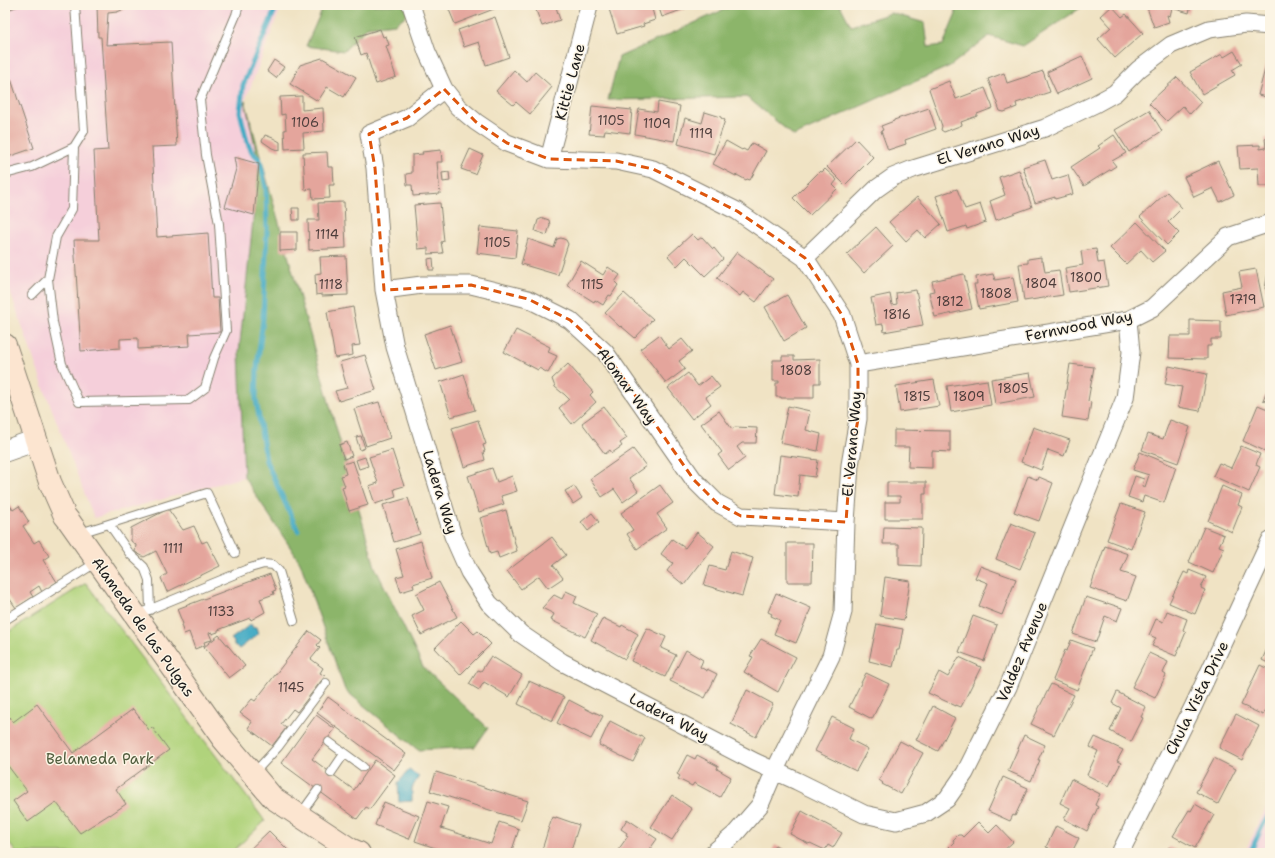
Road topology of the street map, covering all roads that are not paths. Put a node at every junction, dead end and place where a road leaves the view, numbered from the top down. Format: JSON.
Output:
{"nodes":[{"id":1,"x":75,"y":5,"type":"edge"},
{"id":2,"x":239,"y":5,"type":"edge"},
{"id":3,"x":411,"y":5,"type":"edge"},
{"id":4,"x":589,"y":5,"type":"edge"},
{"id":5,"x":1270,"y":26,"type":"edge"},
{"id":6,"x":444,"y":89,"type":"junction"},
{"id":7,"x":74,"y":147,"type":"junction"},
{"id":8,"x":549,"y":159,"type":"junction"},
{"id":9,"x":5,"y":174,"type":"edge"},
{"id":10,"x":1270,"y":223,"type":"edge"},
{"id":11,"x":805,"y":258,"type":"junction"},
{"id":12,"x":48,"y":279,"type":"junction"},
{"id":13,"x":384,"y":290,"type":"junction"},
{"id":14,"x":32,"y":295,"type":"dead end"},
{"id":15,"x":1128,"y":320,"type":"junction"},
{"id":16,"x":5,"y":345,"type":"edge"},
{"id":17,"x":858,"y":364,"type":"junction"},
{"id":18,"x":36,"y":440,"type":"junction"},
{"id":19,"x":5,"y":451,"type":"edge"},
{"id":20,"x":846,"y":522,"type":"junction"},
{"id":21,"x":109,"y":524,"type":"junction"},
{"id":22,"x":78,"y":534,"type":"junction"},
{"id":23,"x":1270,"y":541,"type":"edge"},
{"id":24,"x":235,"y":553,"type":"dead end"},
{"id":25,"x":98,"y":562,"type":"junction"},
{"id":26,"x":143,"y":613,"type":"junction"},
{"id":27,"x":5,"y":620,"type":"edge"},
{"id":28,"x":294,"y":621,"type":"dead end"},
{"id":29,"x":326,"y":683,"type":"dead end"},
{"id":30,"x":328,"y":742,"type":"dead end"},
{"id":31,"x":344,"y":754,"type":"junction"},
{"id":32,"x":363,"y":767,"type":"dead end"},
{"id":33,"x":775,"y":770,"type":"junction"},
{"id":34,"x":331,"y":773,"type":"dead end"},
{"id":35,"x":252,"y":774,"type":"junction"},
{"id":36,"x":318,"y":790,"type":"dead end"},
{"id":37,"x":299,"y":816,"type":"junction"},
{"id":38,"x":352,"y":852,"type":"edge"},
{"id":39,"x":714,"y":853,"type":"edge"},
{"id":40,"x":1120,"y":853,"type":"edge"}],
"edges":[{"from":1,"to":7,"type":"lane"},
{"from":2,"to":12,"type":"lane"},
{"from":3,"to":6,"type":"street"},
{"from":4,"to":8,"type":"street","name":"Kittie Lane"},
{"from":5,"to":11,"type":"street","name":"El Verano Way"},
{"from":6,"to":8,"type":"street"},
{"from":6,"to":13,"type":"street","name":"Ladera Way"},
{"from":7,"to":9,"type":"lane"},
{"from":7,"to":12,"type":"lane"},
{"from":8,"to":11,"type":"street"},
{"from":10,"to":15,"type":"street","name":"Fernwood Way"},
{"from":11,"to":17,"type":"street","name":"El Verano Way"},
{"from":12,"to":14,"type":"lane"},
{"from":13,"to":20,"type":"street","name":"Alomar Way"},
{"from":13,"to":33,"type":"street","name":"Ladera Way"},
{"from":15,"to":17,"type":"street","name":"Fernwood Way"},
{"from":15,"to":33,"type":"street","name":"Valdez Avenue"},
{"from":16,"to":18,"type":"main road","name":"Alameda de las Pulgas"},
{"from":17,"to":20,"type":"street","name":"El Verano Way"},
{"from":18,"to":19,"type":"street"},
{"from":18,"to":22,"type":"main road","name":"Alameda de las Pulgas"},
{"from":20,"to":33,"type":"street","name":"El Verano Way"},
{"from":21,"to":22,"type":"lane"},
{"from":21,"to":24,"type":"lane"},
{"from":21,"to":26,"type":"lane"},
{"from":22,"to":25,"type":"main road","name":"Alameda de las Pulgas"},
{"from":23,"to":40,"type":"street","name":"Chula Vista Drive"},
{"from":25,"to":26,"type":"main road","name":"Alameda de las Pulgas"},
{"from":25,"to":27,"type":"lane"},
{"from":26,"to":28,"type":"lane"},
{"from":26,"to":35,"type":"main road","name":"Alameda de las Pulgas"},
{"from":29,"to":35,"type":"lane"},
{"from":30,"to":31,"type":"lane"},
{"from":31,"to":32,"type":"lane"},
{"from":31,"to":34,"type":"lane"},
{"from":33,"to":39,"type":"street","name":"El Verano Way"},
{"from":35,"to":37,"type":"main road","name":"Alameda de las Pulgas"},
{"from":36,"to":37,"type":"lane"},
{"from":37,"to":38,"type":"main road","name":"Alameda de las Pulgas"}]}
